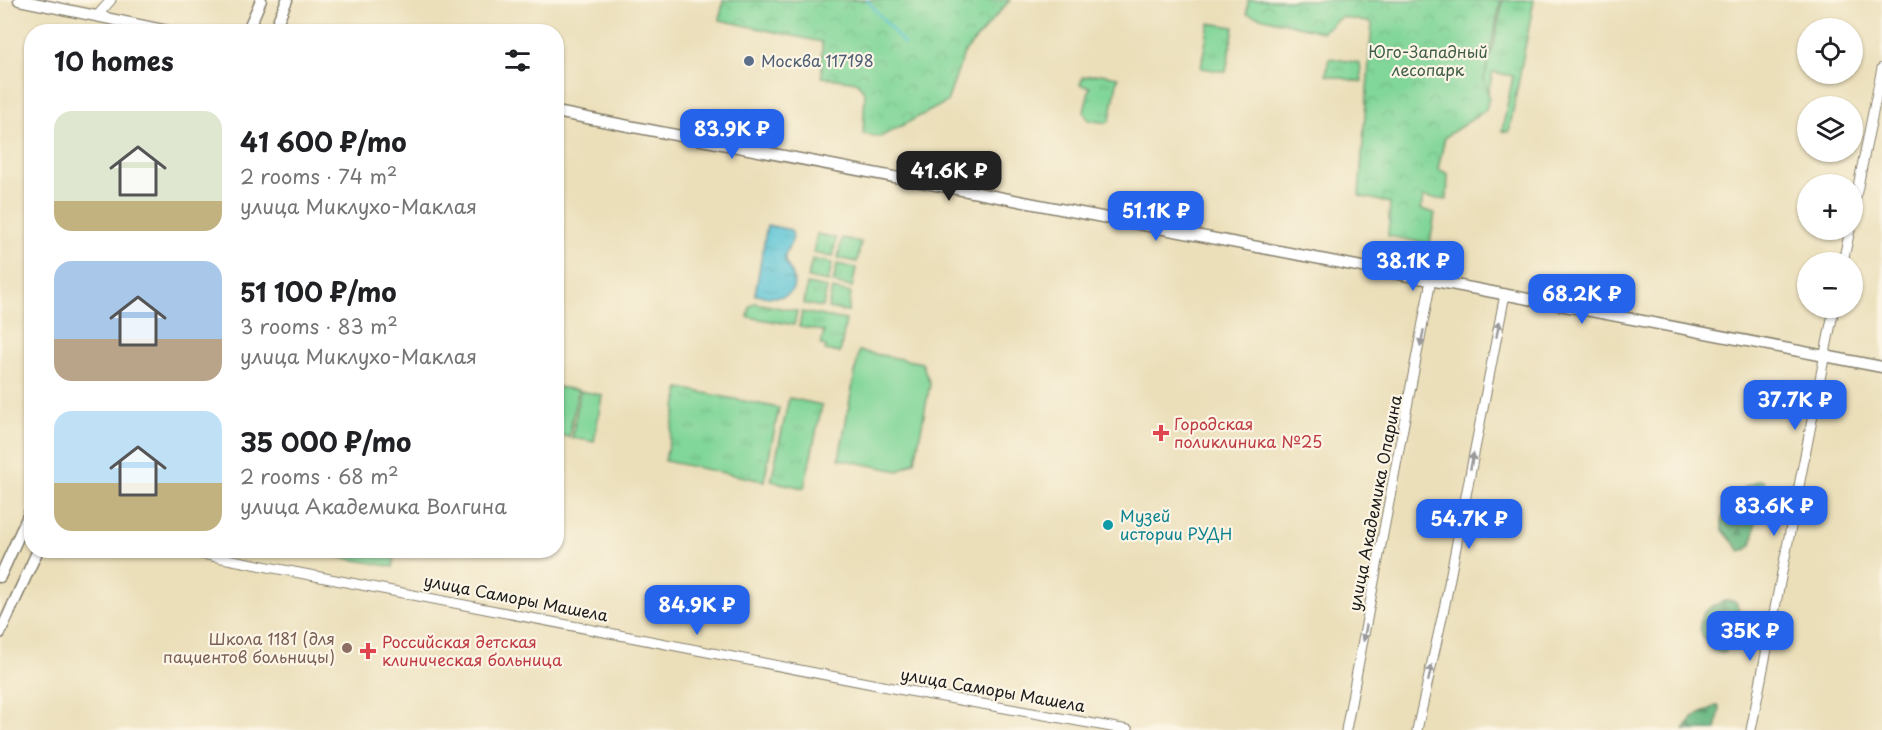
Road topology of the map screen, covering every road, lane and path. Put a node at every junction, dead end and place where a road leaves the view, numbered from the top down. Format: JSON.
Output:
{"nodes":[{"id":1,"x":19,"y":0,"type":"edge"},
{"id":2,"x":111,"y":0,"type":"edge"},
{"id":3,"x":261,"y":0,"type":"edge"},
{"id":4,"x":287,"y":0,"type":"edge"},
{"id":5,"x":97,"y":16,"type":"junction"},
{"id":6,"x":135,"y":24,"type":"edge"},
{"id":7,"x":250,"y":24,"type":"edge"},
{"id":8,"x":276,"y":24,"type":"edge"},
{"id":9,"x":1882,"y":68,"type":"edge"},
{"id":10,"x":564,"y":114,"type":"edge"},
{"id":11,"x":1861,"y":174,"type":"edge"},
{"id":12,"x":1431,"y":280,"type":"junction"},
{"id":13,"x":1505,"y":294,"type":"junction"},
{"id":14,"x":1832,"y":318,"type":"edge"},
{"id":15,"x":1824,"y":356,"type":"junction"},
{"id":16,"x":1882,"y":367,"type":"edge"},
{"id":17,"x":24,"y":524,"type":"edge"},
{"id":18,"x":34,"y":558,"type":"edge"},
{"id":19,"x":222,"y":558,"type":"edge"},
{"id":20,"x":0,"y":577,"type":"edge"},
{"id":21,"x":0,"y":633,"type":"edge"},
{"id":22,"x":1128,"y":730,"type":"edge"},
{"id":23,"x":1346,"y":730,"type":"edge"},
{"id":24,"x":1417,"y":730,"type":"edge"},
{"id":25,"x":1751,"y":730,"type":"edge"}],
"edges":[{"from":1,"to":5,"type":"main road"},
{"from":2,"to":5,"type":"street"},
{"from":3,"to":7,"type":"main road"},
{"from":4,"to":8,"type":"main road"},
{"from":5,"to":6,"type":"main road"},
{"from":9,"to":11,"type":"street"},
{"from":10,"to":12,"type":"main road"},
{"from":12,"to":13,"type":"main road"},
{"from":12,"to":23,"type":"street","name":"улица Академика Опарина","one_way":true},
{"from":13,"to":15,"type":"main road"},
{"from":24,"to":13,"type":"street","one_way":true},
{"from":14,"to":15,"type":"street"},
{"from":15,"to":16,"type":"main road"},
{"from":15,"to":25,"type":"street"},
{"from":17,"to":20,"type":"main road"},
{"from":18,"to":21,"type":"main road"},
{"from":19,"to":22,"type":"street","name":"улица Саморы Машела"}]}
